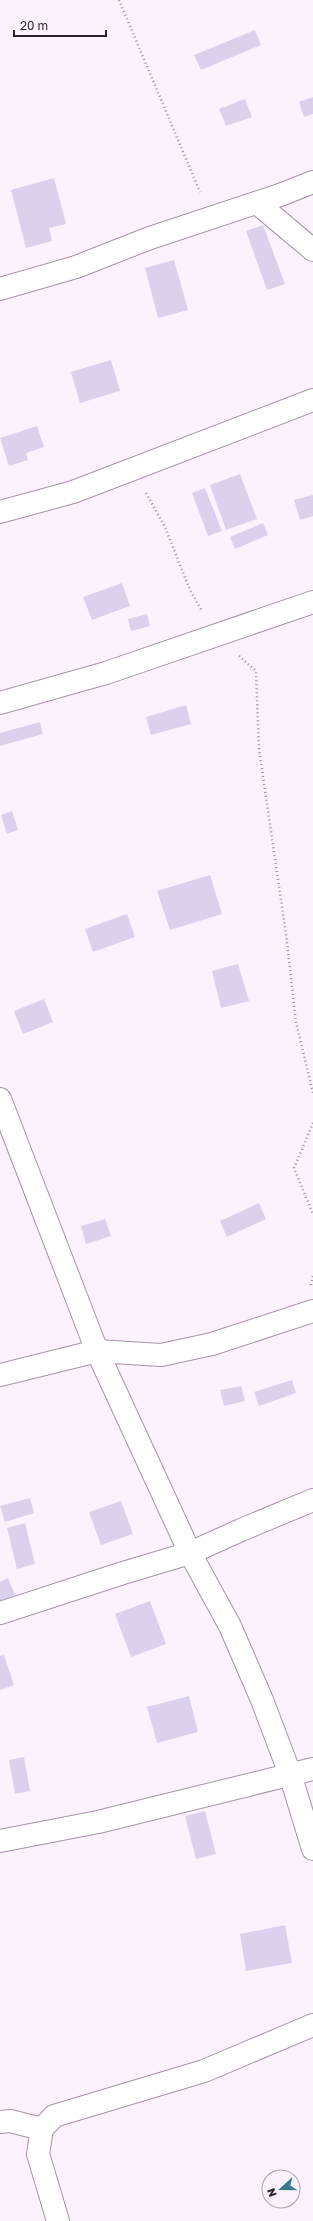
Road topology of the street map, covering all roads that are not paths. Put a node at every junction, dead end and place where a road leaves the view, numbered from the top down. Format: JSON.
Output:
{"nodes":[{"id":1,"x":313,"y":182,"type":"edge"},
{"id":2,"x":257,"y":203,"type":"junction"},
{"id":3,"x":313,"y":250,"type":"edge"},
{"id":4,"x":0,"y":289,"type":"edge"},
{"id":5,"x":313,"y":400,"type":"edge"},
{"id":6,"x":0,"y":512,"type":"edge"},
{"id":7,"x":313,"y":602,"type":"edge"},
{"id":8,"x":0,"y":703,"type":"edge"},
{"id":9,"x":0,"y":1099,"type":"edge"},
{"id":10,"x":8,"y":1144,"type":"edge"},
{"id":11,"x":313,"y":1311,"type":"edge"},
{"id":12,"x":97,"y":1351,"type":"junction"},
{"id":13,"x":0,"y":1376,"type":"edge"},
{"id":14,"x":313,"y":1500,"type":"edge"},
{"id":15,"x":190,"y":1553,"type":"junction"},
{"id":16,"x":0,"y":1613,"type":"edge"},
{"id":17,"x":313,"y":1769,"type":"edge"},
{"id":18,"x":290,"y":1774,"type":"junction"},
{"id":19,"x":0,"y":1841,"type":"edge"},
{"id":20,"x":313,"y":1849,"type":"edge"},
{"id":21,"x":313,"y":2025,"type":"edge"},
{"id":22,"x":0,"y":2122,"type":"edge"},
{"id":23,"x":42,"y":2129,"type":"junction"},
{"id":24,"x":58,"y":2221,"type":"edge"}],
"edges":[{"from":1,"to":2,"type":"street"},
{"from":2,"to":3,"type":"street"},
{"from":2,"to":4,"type":"street"},
{"from":5,"to":6,"type":"street"},
{"from":7,"to":8,"type":"street"},
{"from":9,"to":10,"type":"street"},
{"from":10,"to":12,"type":"street"},
{"from":11,"to":12,"type":"street"},
{"from":12,"to":13,"type":"street"},
{"from":12,"to":15,"type":"street"},
{"from":14,"to":15,"type":"street"},
{"from":15,"to":16,"type":"street"},
{"from":15,"to":18,"type":"street"},
{"from":17,"to":18,"type":"street"},
{"from":18,"to":19,"type":"street"},
{"from":18,"to":20,"type":"street"},
{"from":21,"to":23,"type":"street"},
{"from":22,"to":23,"type":"street"},
{"from":23,"to":24,"type":"street"}]}
